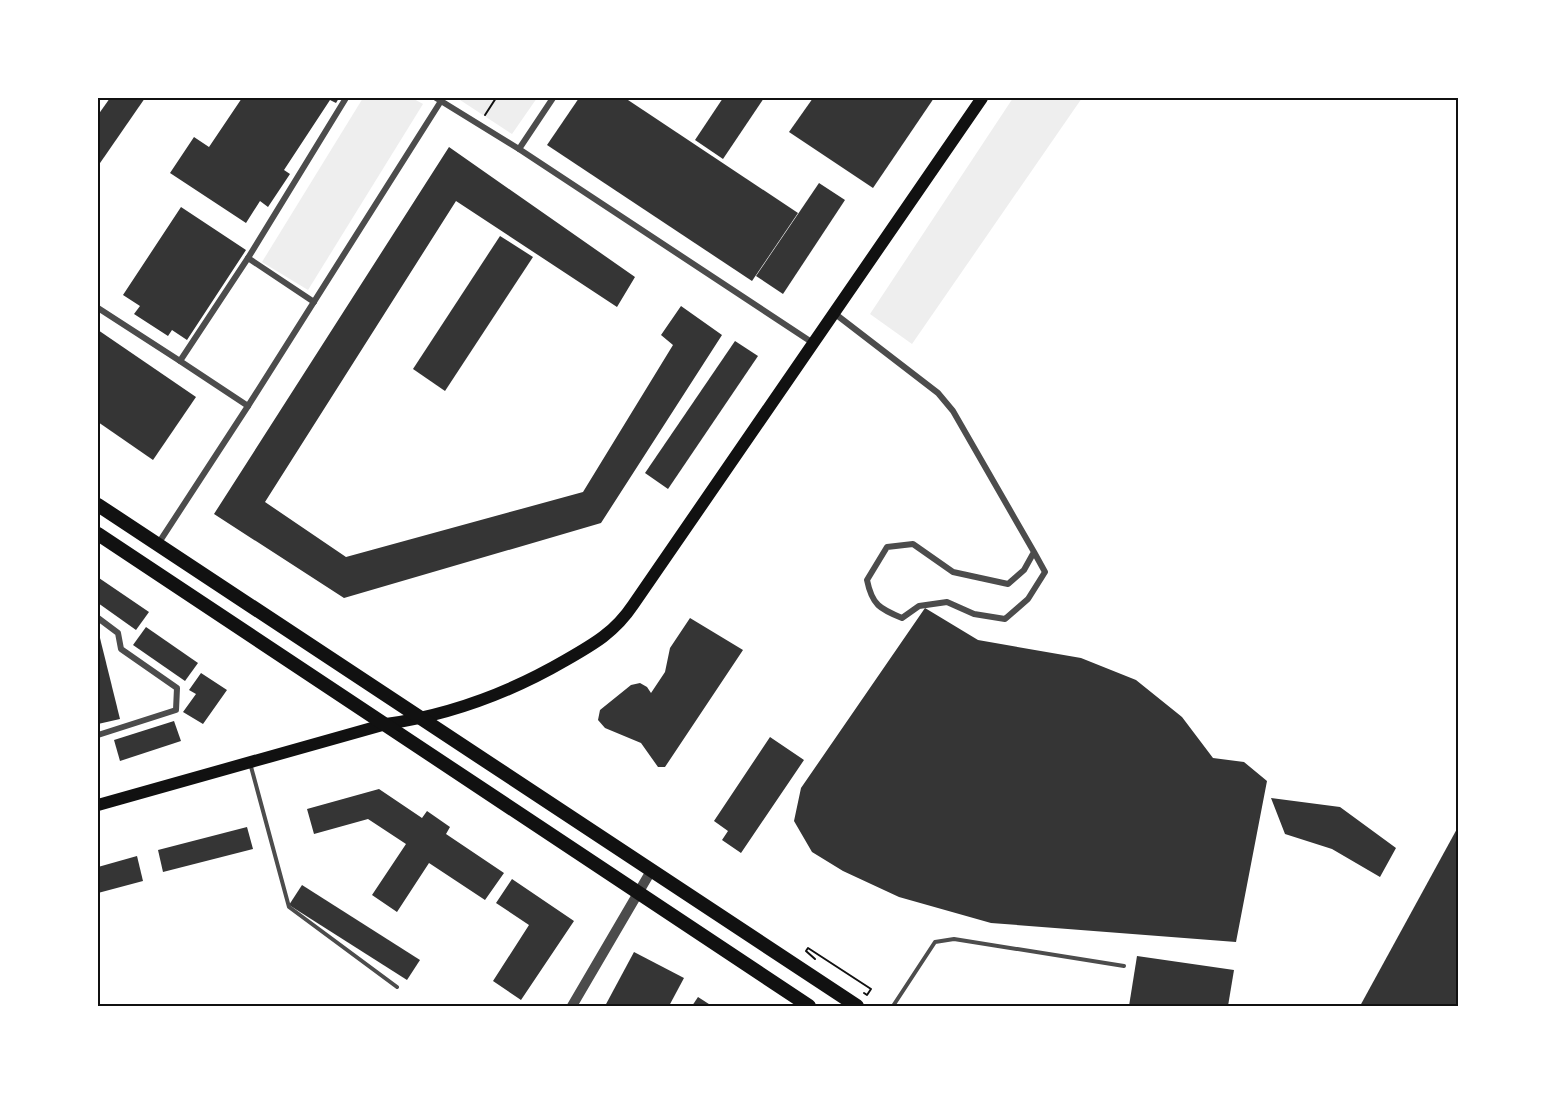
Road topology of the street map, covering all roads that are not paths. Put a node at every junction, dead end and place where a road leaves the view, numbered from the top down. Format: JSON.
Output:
{"nodes":[{"id":1,"x":346,"y":98,"type":"edge"},
{"id":2,"x":553,"y":98,"type":"edge"},
{"id":3,"x":982,"y":98,"type":"edge"},
{"id":4,"x":438,"y":99,"type":"edge"},
{"id":5,"x":519,"y":149,"type":"junction"},
{"id":6,"x":248,"y":258,"type":"junction"},
{"id":7,"x":314,"y":302,"type":"junction"},
{"id":8,"x":98,"y":308,"type":"edge"},
{"id":9,"x":833,"y":312,"type":"junction"},
{"id":10,"x":813,"y":343,"type":"junction"},
{"id":11,"x":180,"y":361,"type":"junction"},
{"id":12,"x":248,"y":406,"type":"junction"},
{"id":13,"x":98,"y":505,"type":"edge"},
{"id":14,"x":98,"y":534,"type":"edge"},
{"id":15,"x":158,"y":544,"type":"junction"},
{"id":16,"x":1034,"y":552,"type":"junction"},
{"id":17,"x":98,"y":618,"type":"edge"},
{"id":18,"x":421,"y":719,"type":"junction"},
{"id":19,"x":386,"y":724,"type":"junction"},
{"id":20,"x":98,"y":735,"type":"edge"},
{"id":21,"x":250,"y":762,"type":"junction"},
{"id":22,"x":98,"y":806,"type":"edge"},
{"id":23,"x":651,"y":871,"type":"junction"},
{"id":24,"x":638,"y":892,"type":"junction"},
{"id":25,"x":1124,"y":966,"type":"dead end"},
{"id":26,"x":397,"y":987,"type":"dead end"},
{"id":27,"x":572,"y":1006,"type":"edge"},
{"id":28,"x":809,"y":1006,"type":"edge"},
{"id":29,"x":857,"y":1006,"type":"edge"},
{"id":30,"x":893,"y":1006,"type":"edge"}],
"edges":[{"from":1,"to":6,"type":"street"},
{"from":2,"to":5,"type":"street"},
{"from":3,"to":9,"type":"main road"},
{"from":4,"to":5,"type":"street"},
{"from":4,"to":7,"type":"street"},
{"from":5,"to":10,"type":"street"},
{"from":6,"to":7,"type":"street"},
{"from":6,"to":11,"type":"street"},
{"from":7,"to":12,"type":"street"},
{"from":8,"to":11,"type":"street"},
{"from":9,"to":10,"type":"main road"},
{"from":9,"to":16,"type":"street"},
{"from":10,"to":18,"type":"main road"},
{"from":11,"to":12,"type":"street"},
{"from":12,"to":15,"type":"street"},
{"from":13,"to":15,"type":"main road"},
{"from":14,"to":19,"type":"main road"},
{"from":15,"to":18,"type":"main road"},
{"from":16,"to":16,"type":"street"},
{"from":17,"to":20,"type":"street"},
{"from":18,"to":19,"type":"main road"},
{"from":18,"to":23,"type":"main road"},
{"from":19,"to":21,"type":"main road"},
{"from":19,"to":24,"type":"main road"},
{"from":21,"to":22,"type":"main road"},
{"from":21,"to":26,"type":"lane"},
{"from":23,"to":24,"type":"street"},
{"from":23,"to":29,"type":"main road"},
{"from":24,"to":27,"type":"street"},
{"from":24,"to":28,"type":"main road"},
{"from":25,"to":30,"type":"lane"}]}
